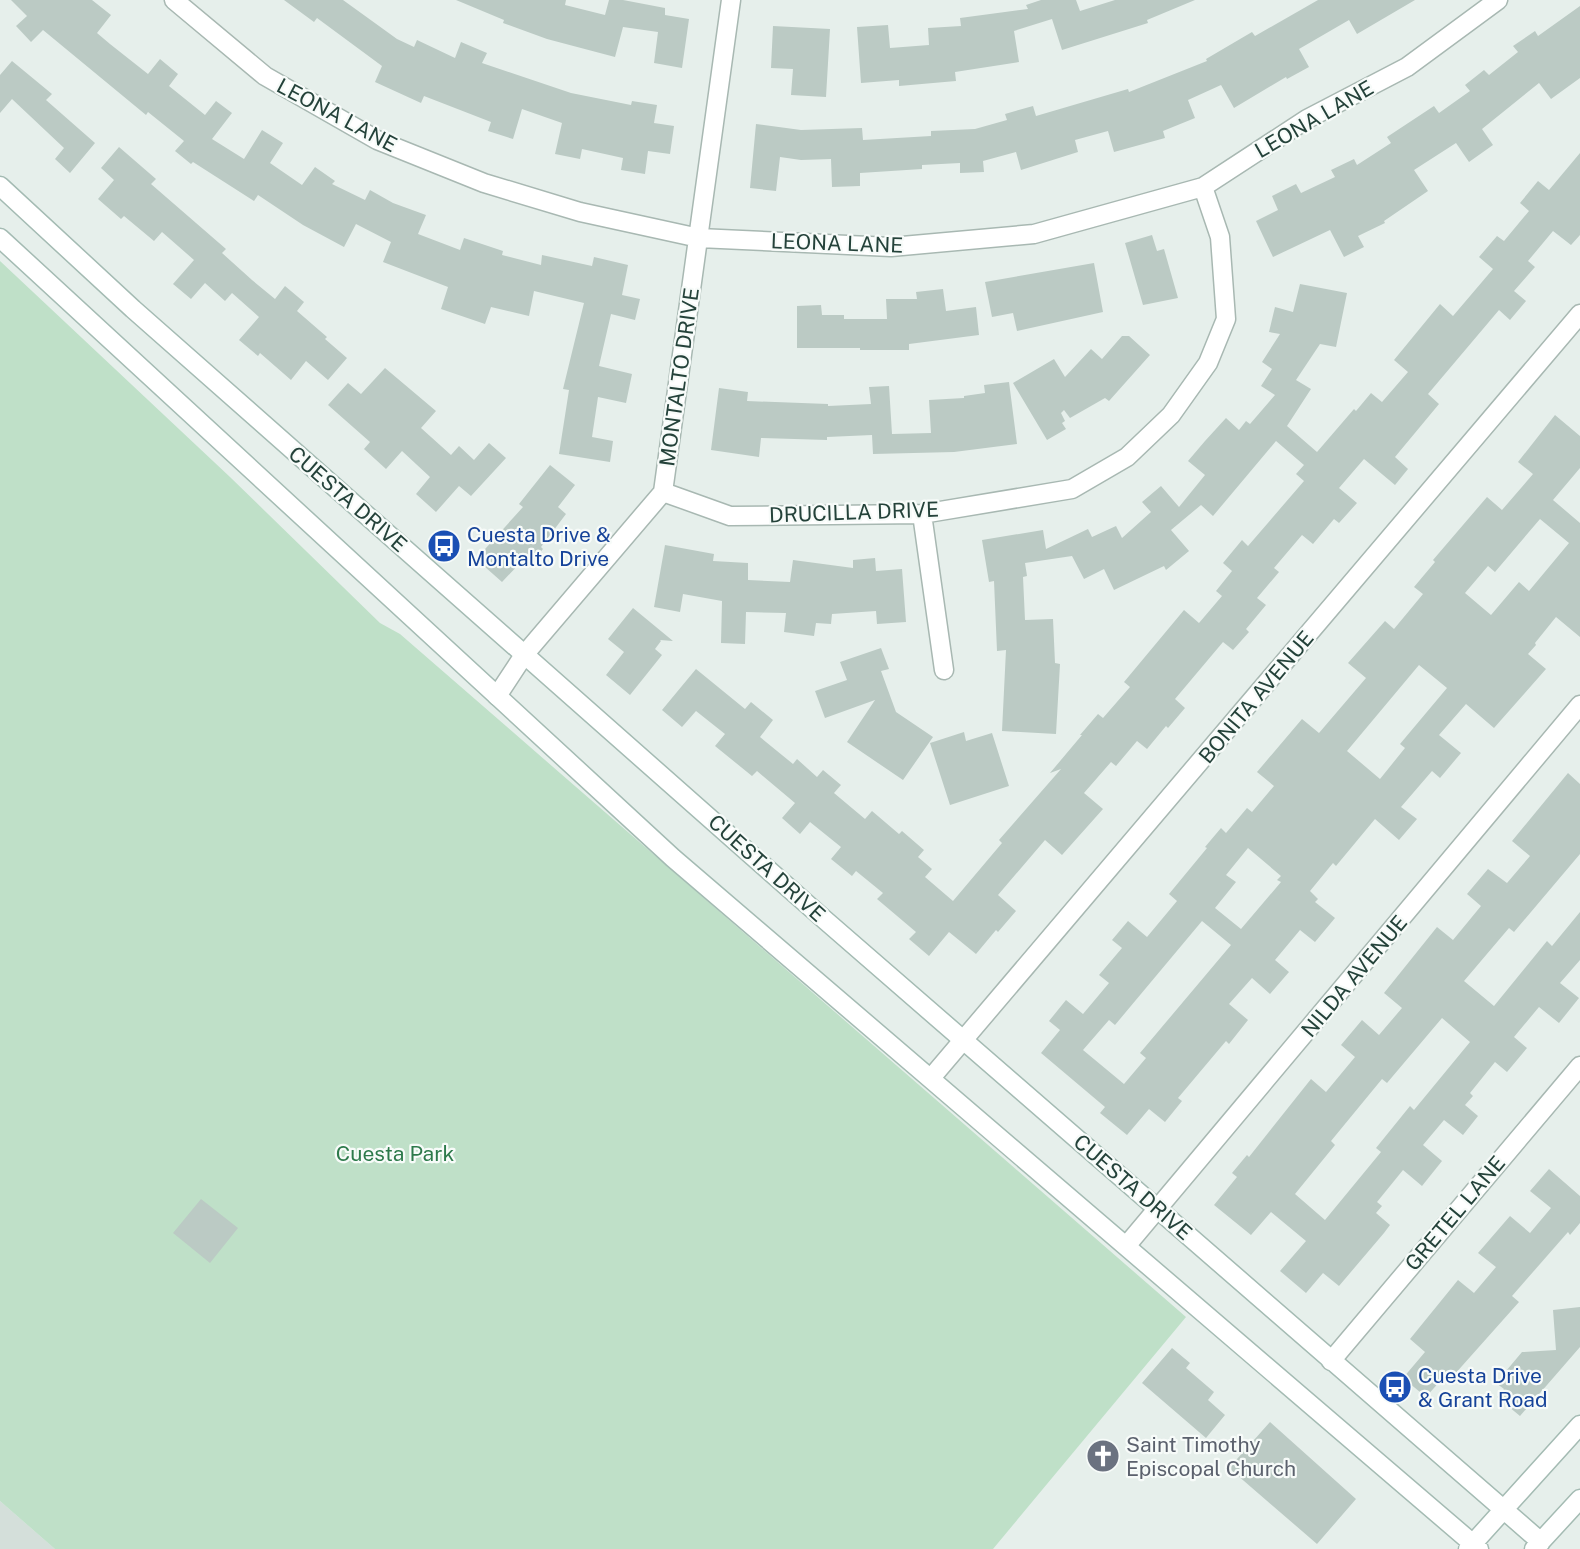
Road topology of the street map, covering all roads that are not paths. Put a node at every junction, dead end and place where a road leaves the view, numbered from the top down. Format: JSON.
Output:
{"nodes":[{"id":1,"x":174,"y":0,"type":"edge"},
{"id":2,"x":731,"y":0,"type":"edge"},
{"id":3,"x":1498,"y":0,"type":"edge"},
{"id":4,"x":0,"y":186,"type":"edge"},
{"id":5,"x":1203,"y":187,"type":"junction"},
{"id":6,"x":0,"y":238,"type":"edge"},
{"id":7,"x":699,"y":238,"type":"junction"},
{"id":8,"x":1580,"y":314,"type":"edge"},
{"id":9,"x":663,"y":492,"type":"junction"},
{"id":10,"x":922,"y":514,"type":"junction"},
{"id":11,"x":524,"y":655,"type":"junction"},
{"id":12,"x":944,"y":670,"type":"dead end"},
{"id":13,"x":497,"y":696,"type":"junction"},
{"id":14,"x":1580,"y":705,"type":"edge"},
{"id":15,"x":963,"y":1040,"type":"junction"},
{"id":16,"x":1580,"y":1066,"type":"edge"},
{"id":17,"x":931,"y":1078,"type":"junction"},
{"id":18,"x":1159,"y":1210,"type":"junction"},
{"id":19,"x":1127,"y":1245,"type":"junction"},
{"id":20,"x":1331,"y":1361,"type":"junction"},
{"id":21,"x":1580,"y":1425,"type":"edge"},
{"id":22,"x":1580,"y":1499,"type":"edge"},
{"id":23,"x":1504,"y":1510,"type":"junction"},
{"id":24,"x":1537,"y":1545,"type":"edge"},
{"id":25,"x":1474,"y":1547,"type":"edge"}],
"edges":[{"from":1,"to":7,"type":"street","name":"LEONA LANE"},
{"from":2,"to":7,"type":"street","name":"MONTALTO DRIVE"},
{"from":3,"to":5,"type":"street","name":"LEONA LANE"},
{"from":4,"to":11,"type":"street","name":"CUESTA DRIVE"},
{"from":5,"to":7,"type":"street","name":"LEONA LANE"},
{"from":5,"to":10,"type":"street","name":"DRUCILLA DRIVE"},
{"from":6,"to":13,"type":"street","name":"CUESTA DRIVE"},
{"from":7,"to":9,"type":"street","name":"MONTALTO DRIVE"},
{"from":8,"to":15,"type":"street","name":"BONITA AVENUE"},
{"from":9,"to":10,"type":"street","name":"DRUCILLA DRIVE"},
{"from":9,"to":11,"type":"street","name":"MONTALTO DRIVE"},
{"from":10,"to":12,"type":"street"},
{"from":11,"to":13,"type":"street","name":"MONTALTO DRIVE"},
{"from":11,"to":15,"type":"street","name":"CUESTA DRIVE"},
{"from":13,"to":17,"type":"street","name":"CUESTA DRIVE"},
{"from":14,"to":18,"type":"street","name":"NILDA AVENUE"},
{"from":15,"to":17,"type":"street","name":"BONITA AVENUE"},
{"from":15,"to":18,"type":"street","name":"CUESTA DRIVE"},
{"from":16,"to":20,"type":"street","name":"GRETEL LANE"},
{"from":17,"to":19,"type":"street","name":"CUESTA DRIVE"},
{"from":18,"to":19,"type":"street","name":"NILDA AVENUE"},
{"from":18,"to":20,"type":"street","name":"CUESTA DRIVE"},
{"from":19,"to":25,"type":"street","name":"CUESTA DRIVE"},
{"from":20,"to":23,"type":"street","name":"CUESTA DRIVE"},
{"from":21,"to":23,"type":"street"},
{"from":22,"to":24,"type":"street"},
{"from":23,"to":24,"type":"street","name":"CUESTA DRIVE"},
{"from":23,"to":25,"type":"street"}]}
